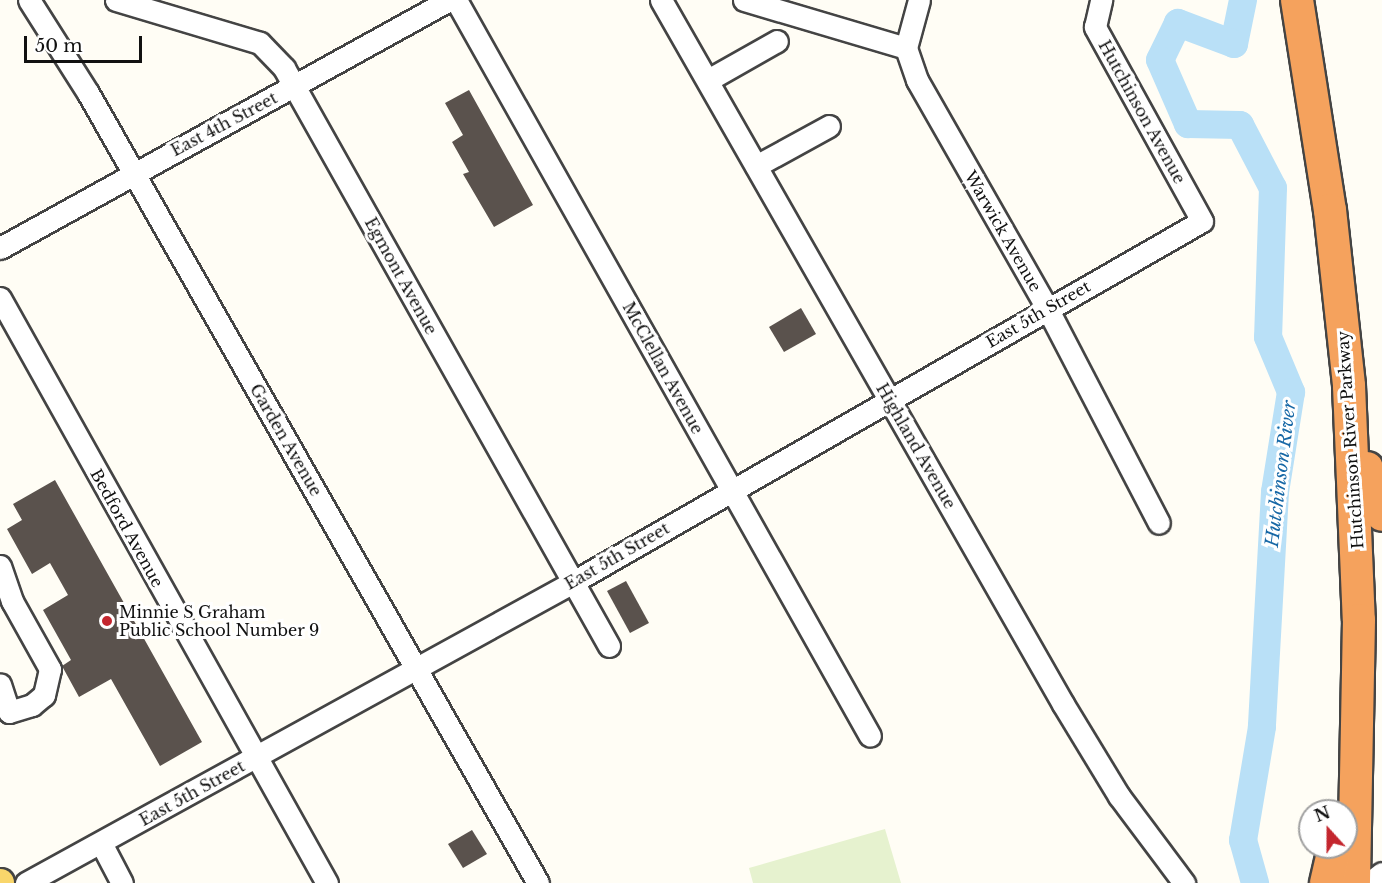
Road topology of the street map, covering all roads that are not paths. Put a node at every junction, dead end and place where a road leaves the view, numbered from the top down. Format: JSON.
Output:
{"nodes":[{"id":1,"x":29,"y":0,"type":"edge"},
{"id":2,"x":116,"y":0,"type":"edge"},
{"id":3,"x":449,"y":0,"type":"edge"},
{"id":4,"x":456,"y":0,"type":"edge"},
{"id":5,"x":662,"y":0,"type":"edge"},
{"id":6,"x":744,"y":0,"type":"edge"},
{"id":7,"x":919,"y":0,"type":"edge"},
{"id":8,"x":1101,"y":0,"type":"edge"},
{"id":9,"x":1277,"y":0,"type":"edge"},
{"id":10,"x":1297,"y":0,"type":"edge"},
{"id":11,"x":777,"y":41,"type":"dead end"},
{"id":12,"x":906,"y":48,"type":"junction"},
{"id":13,"x":708,"y":80,"type":"junction"},
{"id":14,"x":294,"y":87,"type":"junction"},
{"id":15,"x":829,"y":126,"type":"dead end"},
{"id":16,"x":756,"y":166,"type":"junction"},
{"id":17,"x":133,"y":171,"type":"junction"},
{"id":18,"x":1202,"y":221,"type":"joint"},
{"id":19,"x":0,"y":248,"type":"edge"},
{"id":20,"x":0,"y":298,"type":"edge"},
{"id":21,"x":1047,"y":308,"type":"junction"},
{"id":22,"x":1349,"y":386,"type":"junction"},
{"id":23,"x":891,"y":402,"type":"junction"},
{"id":24,"x":732,"y":489,"type":"junction"},
{"id":25,"x":1382,"y":515,"type":"edge"},
{"id":26,"x":1159,"y":523,"type":"dead end"},
{"id":27,"x":1,"y":573,"type":"edge"},
{"id":28,"x":573,"y":582,"type":"junction"},
{"id":29,"x":609,"y":646,"type":"dead end"},
{"id":30,"x":416,"y":668,"type":"junction"},
{"id":31,"x":0,"y":684,"type":"edge"},
{"id":32,"x":1382,"y":692,"type":"edge"},
{"id":33,"x":870,"y":736,"type":"dead end"},
{"id":34,"x":255,"y":759,"type":"junction"},
{"id":35,"x":1345,"y":799,"type":"edge"},
{"id":36,"x":1346,"y":799,"type":"edge"},
{"id":37,"x":1350,"y":799,"type":"edge"},
{"id":38,"x":101,"y":843,"type":"junction"},
{"id":39,"x":1343,"y":859,"type":"edge"},
{"id":40,"x":1344,"y":859,"type":"edge"},
{"id":41,"x":1382,"y":873,"type":"edge"},
{"id":42,"x":26,"y":883,"type":"edge"},
{"id":43,"x":122,"y":883,"type":"edge"},
{"id":44,"x":327,"y":883,"type":"edge"},
{"id":45,"x":538,"y":883,"type":"edge"},
{"id":46,"x":1184,"y":883,"type":"edge"},
{"id":47,"x":1326,"y":883,"type":"edge"},
{"id":48,"x":1332,"y":883,"type":"edge"},
{"id":49,"x":1369,"y":883,"type":"edge"}],
"edges":[{"from":1,"to":17,"type":"street","name":"Garden Avenue"},
{"from":2,"to":14,"type":"street","name":"Egmont Avenue"},
{"from":3,"to":14,"type":"street","name":"East 4th Street"},
{"from":4,"to":24,"type":"street","name":"McClellan Avenue"},
{"from":5,"to":13,"type":"street","name":"Highland Avenue"},
{"from":6,"to":12,"type":"street"},
{"from":7,"to":12,"type":"street"},
{"from":8,"to":18,"type":"street","name":"Hutchinson Avenue"},
{"from":9,"to":35,"type":"highway","name":"Hutchinson River Parkway"},
{"from":10,"to":22,"type":"highway","name":"Hutchinson River Parkway"},
{"from":11,"to":13,"type":"street"},
{"from":12,"to":21,"type":"street","name":"Warwick Avenue"},
{"from":13,"to":16,"type":"street","name":"Highland Avenue"},
{"from":14,"to":17,"type":"street","name":"East 4th Street"},
{"from":14,"to":28,"type":"street","name":"Egmont Avenue"},
{"from":15,"to":16,"type":"street"},
{"from":16,"to":23,"type":"street","name":"Highland Avenue"},
{"from":17,"to":19,"type":"street","name":"East 4th Street"},
{"from":17,"to":30,"type":"street","name":"Garden Avenue"},
{"from":18,"to":21,"type":"street","name":"East 5th Street"},
{"from":20,"to":34,"type":"street","name":"Bedford Avenue"},
{"from":21,"to":23,"type":"street","name":"East 5th Street"},
{"from":21,"to":26,"type":"street","name":"Warwick Avenue"},
{"from":22,"to":25,"type":"highway"},
{"from":22,"to":36,"type":"highway","name":"Hutchinson River Parkway"},
{"from":23,"to":24,"type":"street","name":"East 5th Street"},
{"from":23,"to":46,"type":"street","name":"Highland Avenue"},
{"from":24,"to":28,"type":"street","name":"East 5th Street"},
{"from":24,"to":33,"type":"street","name":"McClellan Avenue"},
{"from":27,"to":31,"type":"street"},
{"from":28,"to":29,"type":"street","name":"Egmont Avenue"},
{"from":28,"to":30,"type":"street","name":"East 5th Street"},
{"from":30,"to":34,"type":"street","name":"East 5th Street"},
{"from":30,"to":45,"type":"street","name":"Garden Avenue"},
{"from":32,"to":37,"type":"highway"},
{"from":34,"to":38,"type":"street","name":"East 5th Street"},
{"from":34,"to":44,"type":"street","name":"Bedford Avenue"},
{"from":38,"to":42,"type":"street","name":"East 5th Street"},
{"from":38,"to":43,"type":"street"},
{"from":39,"to":47,"type":"highway"},
{"from":40,"to":48,"type":"highway","name":"Hutchinson River Parkway"},
{"from":41,"to":49,"type":"street"}]}
